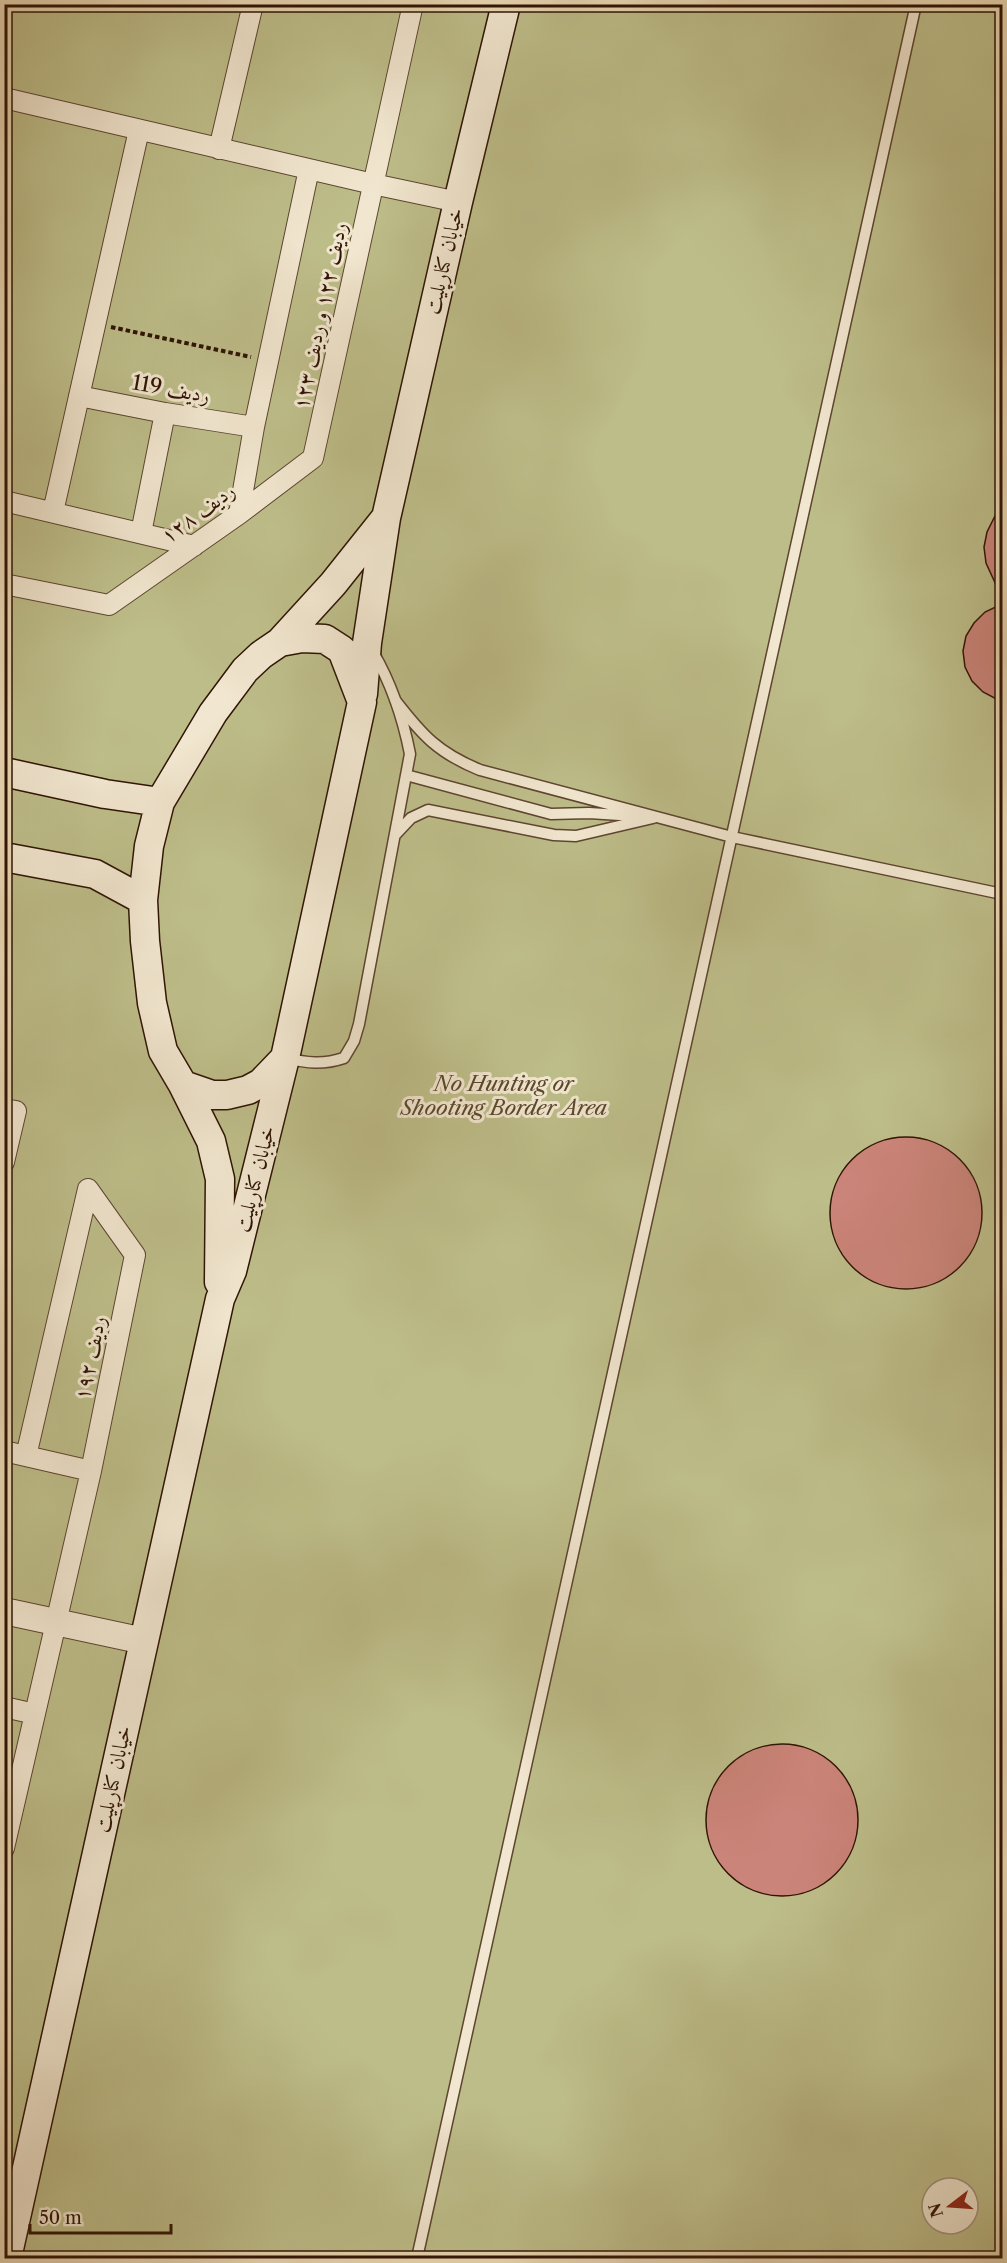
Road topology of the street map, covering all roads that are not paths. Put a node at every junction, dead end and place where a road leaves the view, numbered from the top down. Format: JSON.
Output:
{"nodes":[{"id":1,"x":253,"y":4,"type":"edge"},
{"id":2,"x":413,"y":4,"type":"edge"},
{"id":3,"x":506,"y":4,"type":"edge"},
{"id":4,"x":916,"y":4,"type":"edge"},
{"id":5,"x":4,"y":98,"type":"edge"},
{"id":6,"x":138,"y":130,"type":"junction"},
{"id":7,"x":219,"y":148,"type":"junction"},
{"id":8,"x":309,"y":170,"type":"junction"},
{"id":9,"x":373,"y":184,"type":"junction"},
{"id":10,"x":458,"y":202,"type":"junction"},
{"id":11,"x":79,"y":396,"type":"junction"},
{"id":12,"x":165,"y":413,"type":"junction"},
{"id":13,"x":254,"y":427,"type":"junction"},
{"id":14,"x":313,"y":458,"type":"joint"},
{"id":15,"x":4,"y":501,"type":"edge"},
{"id":16,"x":53,"y":512,"type":"junction"},
{"id":17,"x":239,"y":514,"type":"junction"},
{"id":18,"x":386,"y":518,"type":"junction"},
{"id":19,"x":141,"y":533,"type":"junction"},
{"id":20,"x":194,"y":546,"type":"junction"},
{"id":21,"x":4,"y":584,"type":"edge"},
{"id":22,"x":280,"y":642,"type":"junction"},
{"id":23,"x":368,"y":643,"type":"junction"},
{"id":24,"x":395,"y":700,"type":"junction"},
{"id":25,"x":362,"y":702,"type":"junction"},
{"id":26,"x":4,"y":772,"type":"edge"},
{"id":27,"x":406,"y":775,"type":"junction"},
{"id":28,"x":160,"y":802,"type":"junction"},
{"id":29,"x":659,"y":818,"type":"junction"},
{"id":30,"x":394,"y":835,"type":"junction"},
{"id":31,"x":732,"y":837,"type":"junction"},
{"id":32,"x":4,"y":857,"type":"edge"},
{"id":33,"x":1002,"y":894,"type":"edge"},
{"id":34,"x":143,"y":900,"type":"junction"},
{"id":35,"x":285,"y":1058,"type":"junction"},
{"id":36,"x":183,"y":1086,"type":"junction"},
{"id":37,"x":10,"y":1110,"type":"edge"},
{"id":38,"x":4,"y":1162,"type":"edge"},
{"id":39,"x":219,"y":1299,"type":"junction"},
{"id":40,"x":4,"y":1451,"type":"edge"},
{"id":41,"x":26,"y":1456,"type":"junction"},
{"id":42,"x":91,"y":1471,"type":"junction"},
{"id":43,"x":4,"y":1611,"type":"edge"},
{"id":44,"x":56,"y":1622,"type":"junction"},
{"id":45,"x":144,"y":1641,"type":"junction"},
{"id":46,"x":4,"y":1707,"type":"edge"},
{"id":47,"x":35,"y":1714,"type":"junction"},
{"id":48,"x":4,"y":1848,"type":"edge"},
{"id":49,"x":7,"y":2259,"type":"edge"},
{"id":50,"x":417,"y":2259,"type":"edge"}],
"edges":[{"from":1,"to":7,"type":"street"},
{"from":2,"to":9,"type":"street","name":"ردیف ۱۲۲ و ردیف ۱۲۳"},
{"from":3,"to":10,"type":"main road","name":"خیابان کنارپلیت"},
{"from":4,"to":31,"type":"lane"},
{"from":5,"to":6,"type":"street"},
{"from":6,"to":7,"type":"street"},
{"from":6,"to":11,"type":"street"},
{"from":7,"to":8,"type":"street"},
{"from":8,"to":9,"type":"street"},
{"from":8,"to":13,"type":"street"},
{"from":9,"to":10,"type":"street"},
{"from":9,"to":14,"type":"street","name":"ردیف ۱۲۲ و ردیف ۱۲۳"},
{"from":10,"to":18,"type":"main road","name":"خیابان کنارپلیت"},
{"from":11,"to":12,"type":"street","name":"ردیف 119"},
{"from":11,"to":16,"type":"street"},
{"from":12,"to":13,"type":"street","name":"ردیف 119"},
{"from":12,"to":19,"type":"street"},
{"from":13,"to":17,"type":"street"},
{"from":14,"to":17,"type":"street","name":"ردیف ۱۲۸"},
{"from":15,"to":16,"type":"street"},
{"from":16,"to":19,"type":"street"},
{"from":17,"to":20,"type":"street","name":"ردیف ۱۲۸"},
{"from":18,"to":22,"type":"main road","name":"خیابان کنارپلیت"},
{"from":18,"to":23,"type":"main road","name":"خیابان کنارپلیت"},
{"from":19,"to":20,"type":"street"},
{"from":20,"to":21,"type":"street","name":"ردیف ۱۲۸"},
{"from":22,"to":25,"type":"main road"},
{"from":22,"to":28,"type":"main road","name":"خیابان کنارپلیت"},
{"from":23,"to":24,"type":"lane"},
{"from":23,"to":25,"type":"main road","name":"خیابان کنارپلیت"},
{"from":24,"to":27,"type":"lane"},
{"from":24,"to":29,"type":"lane"},
{"from":25,"to":35,"type":"main road","name":"خیابان کنارپلیت"},
{"from":26,"to":28,"type":"main road"},
{"from":27,"to":29,"type":"lane"},
{"from":27,"to":30,"type":"lane"},
{"from":28,"to":34,"type":"main road","name":"خیابان کنارپلیت"},
{"from":29,"to":30,"type":"lane"},
{"from":29,"to":31,"type":"lane"},
{"from":30,"to":35,"type":"lane"},
{"from":31,"to":33,"type":"lane"},
{"from":31,"to":50,"type":"lane"},
{"from":32,"to":34,"type":"main road"},
{"from":34,"to":36,"type":"main road","name":"خیابان کنارپلیت"},
{"from":35,"to":36,"type":"main road"},
{"from":35,"to":39,"type":"main road","name":"خیابان کنارپلیت"},
{"from":36,"to":39,"type":"main road","name":"خیابان کنارپلیت"},
{"from":37,"to":38,"type":"street"},
{"from":39,"to":45,"type":"main road","name":"خیابان کنارپلیت"},
{"from":40,"to":41,"type":"street"},
{"from":41,"to":42,"type":"street"},
{"from":41,"to":42,"type":"street","name":"ردیف ۱۹۲"},
{"from":42,"to":44,"type":"street","name":"ردیف ۱۹۲"},
{"from":43,"to":44,"type":"street"},
{"from":44,"to":45,"type":"street"},
{"from":44,"to":47,"type":"street","name":"ردیف ۱۹۲"},
{"from":45,"to":49,"type":"main road","name":"خیابان کنارپلیت"},
{"from":46,"to":47,"type":"street"},
{"from":47,"to":48,"type":"street","name":"ردیف ۱۹۲"}]}
